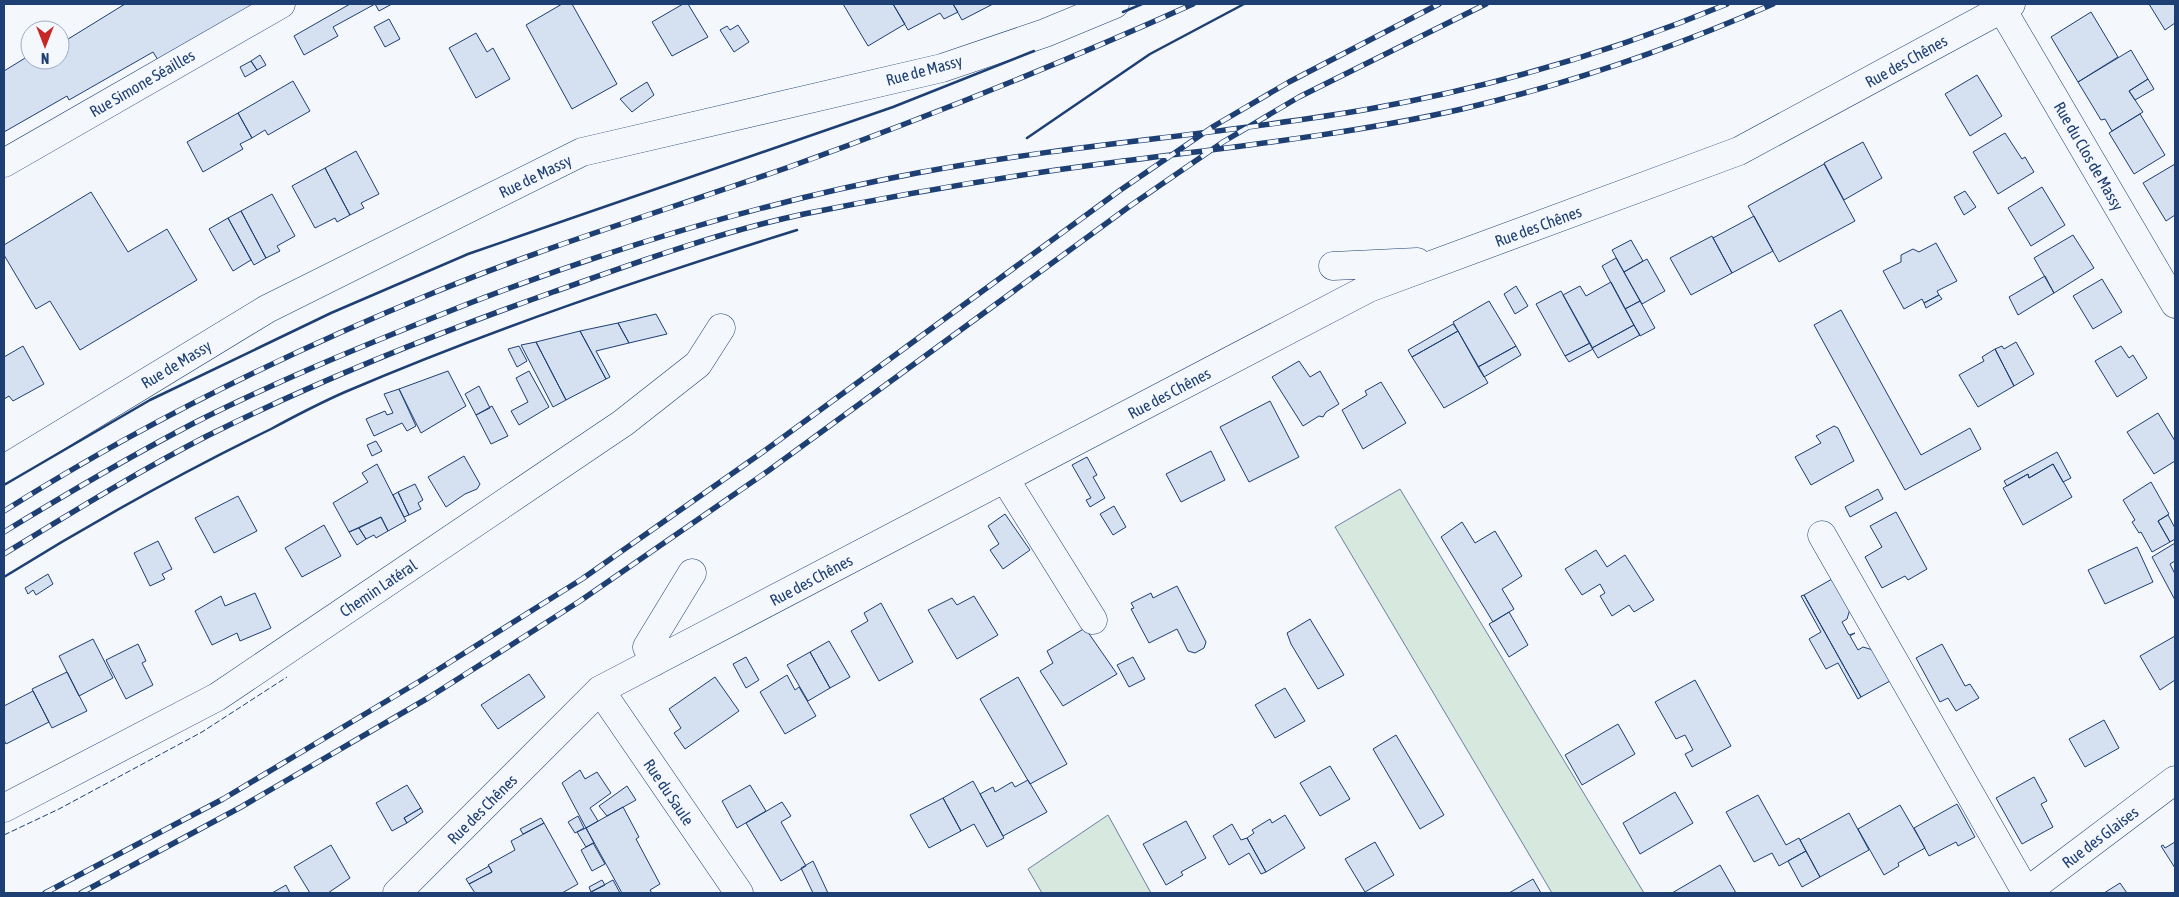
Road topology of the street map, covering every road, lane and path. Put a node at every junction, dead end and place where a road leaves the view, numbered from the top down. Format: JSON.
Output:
{"nodes":[{"id":1,"x":281,"y":4,"type":"edge"},
{"id":2,"x":1115,"y":4,"type":"edge"},
{"id":3,"x":2007,"y":6,"type":"edge"},
{"id":4,"x":4,"y":163,"type":"edge"},
{"id":5,"x":1443,"y":261,"type":"junction"},
{"id":6,"x":1333,"y":266,"type":"dead end"},
{"id":7,"x":2175,"y":304,"type":"edge"},
{"id":8,"x":721,"y":328,"type":"dead end"},
{"id":9,"x":4,"y":469,"type":"edge"},
{"id":10,"x":1005,"y":479,"type":"junction"},
{"id":11,"x":1822,"y":534,"type":"dead end"},
{"id":12,"x":692,"y":573,"type":"dead end"},
{"id":13,"x":1093,"y":620,"type":"dead end"},
{"id":14,"x":654,"y":662,"type":"junction"},
{"id":15,"x":600,"y":690,"type":"junction"},
{"id":16,"x":2175,"y":780,"type":"edge"},
{"id":17,"x":4,"y":808,"type":"edge"},
{"id":18,"x":407,"y":889,"type":"edge"},
{"id":19,"x":2032,"y":891,"type":"edge"},
{"id":20,"x":739,"y":893,"type":"edge"}],
"edges":[{"from":1,"to":4,"type":"street","name":"Rue Simone Séailles"},
{"from":2,"to":9,"type":"street","name":"Rue de Massy"},
{"from":3,"to":5,"type":"street","name":"Rue des Chênes"},
{"from":3,"to":7,"type":"street","name":"Rue du Clos de Massy"},
{"from":5,"to":6,"type":"street"},
{"from":5,"to":10,"type":"street","name":"Rue des Chênes"},
{"from":8,"to":17,"type":"street","name":"Chemin Latéral"},
{"from":10,"to":13,"type":"street"},
{"from":10,"to":14,"type":"street","name":"Rue des Chênes"},
{"from":11,"to":19,"type":"street"},
{"from":12,"to":14,"type":"street"},
{"from":14,"to":15,"type":"street","name":"Rue des Chênes"},
{"from":15,"to":18,"type":"street","name":"Rue des Chênes"},
{"from":15,"to":20,"type":"street","name":"Rue du Saule"},
{"from":16,"to":19,"type":"street","name":"Rue des Glaises"}]}
